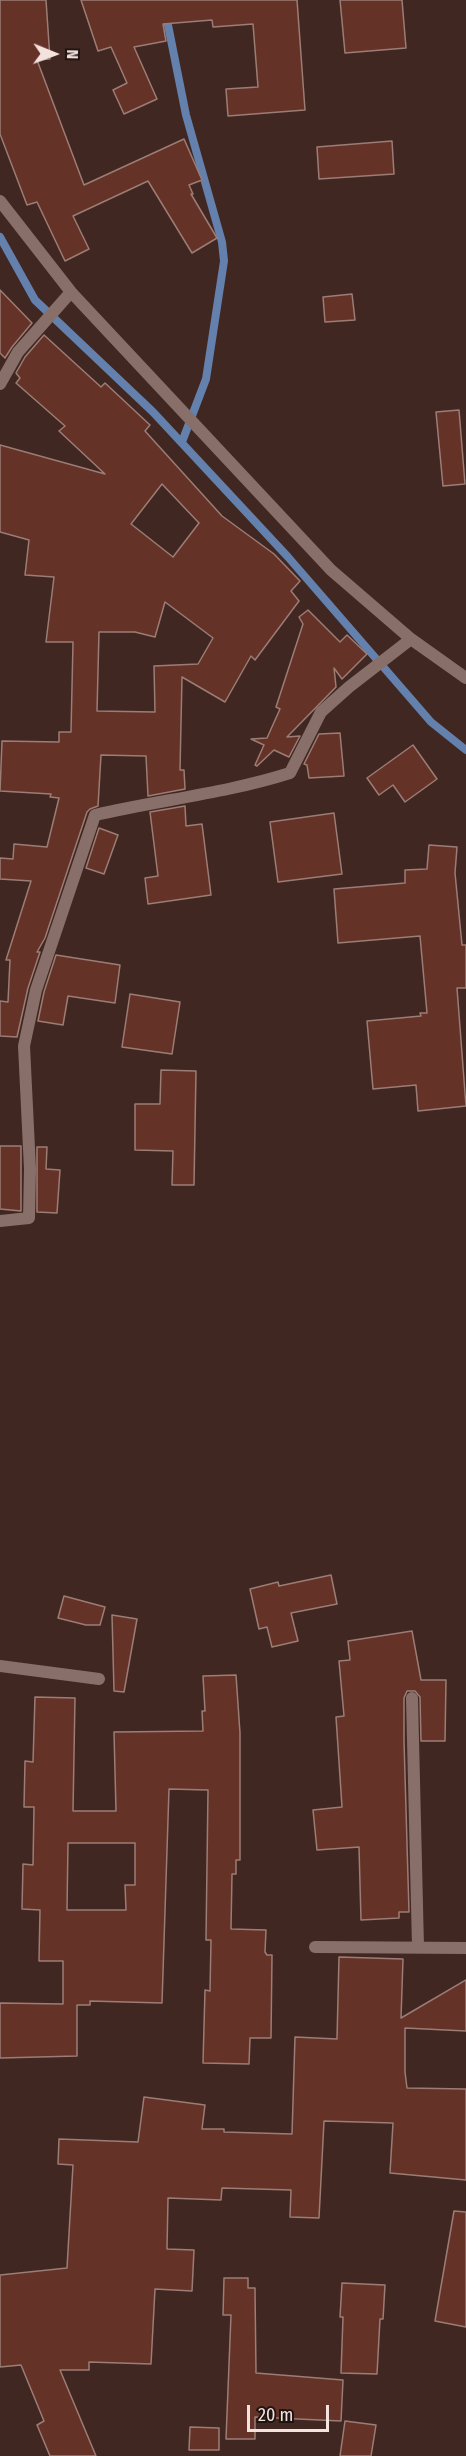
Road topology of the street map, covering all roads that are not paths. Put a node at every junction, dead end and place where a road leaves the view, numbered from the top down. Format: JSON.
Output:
{"nodes":[{"id":1,"x":0,"y":201,"type":"edge"},
{"id":2,"x":71,"y":292,"type":"junction"},
{"id":3,"x":0,"y":384,"type":"edge"},
{"id":4,"x":411,"y":639,"type":"junction"},
{"id":5,"x":466,"y":678,"type":"edge"},
{"id":6,"x":0,"y":1221,"type":"edge"},
{"id":7,"x":0,"y":1666,"type":"edge"},
{"id":8,"x":99,"y":1679,"type":"dead end"},
{"id":9,"x":412,"y":1698,"type":"dead end"},
{"id":10,"x":315,"y":1947,"type":"dead end"},
{"id":11,"x":418,"y":1947,"type":"junction"},
{"id":12,"x":466,"y":1948,"type":"edge"}],
"edges":[{"from":1,"to":2,"type":"street"},
{"from":2,"to":3,"type":"street"},
{"from":2,"to":4,"type":"street"},
{"from":4,"to":5,"type":"street"},
{"from":4,"to":6,"type":"street"},
{"from":7,"to":8,"type":"street"},
{"from":9,"to":11,"type":"street"},
{"from":10,"to":11,"type":"street"},
{"from":11,"to":12,"type":"street"}]}
